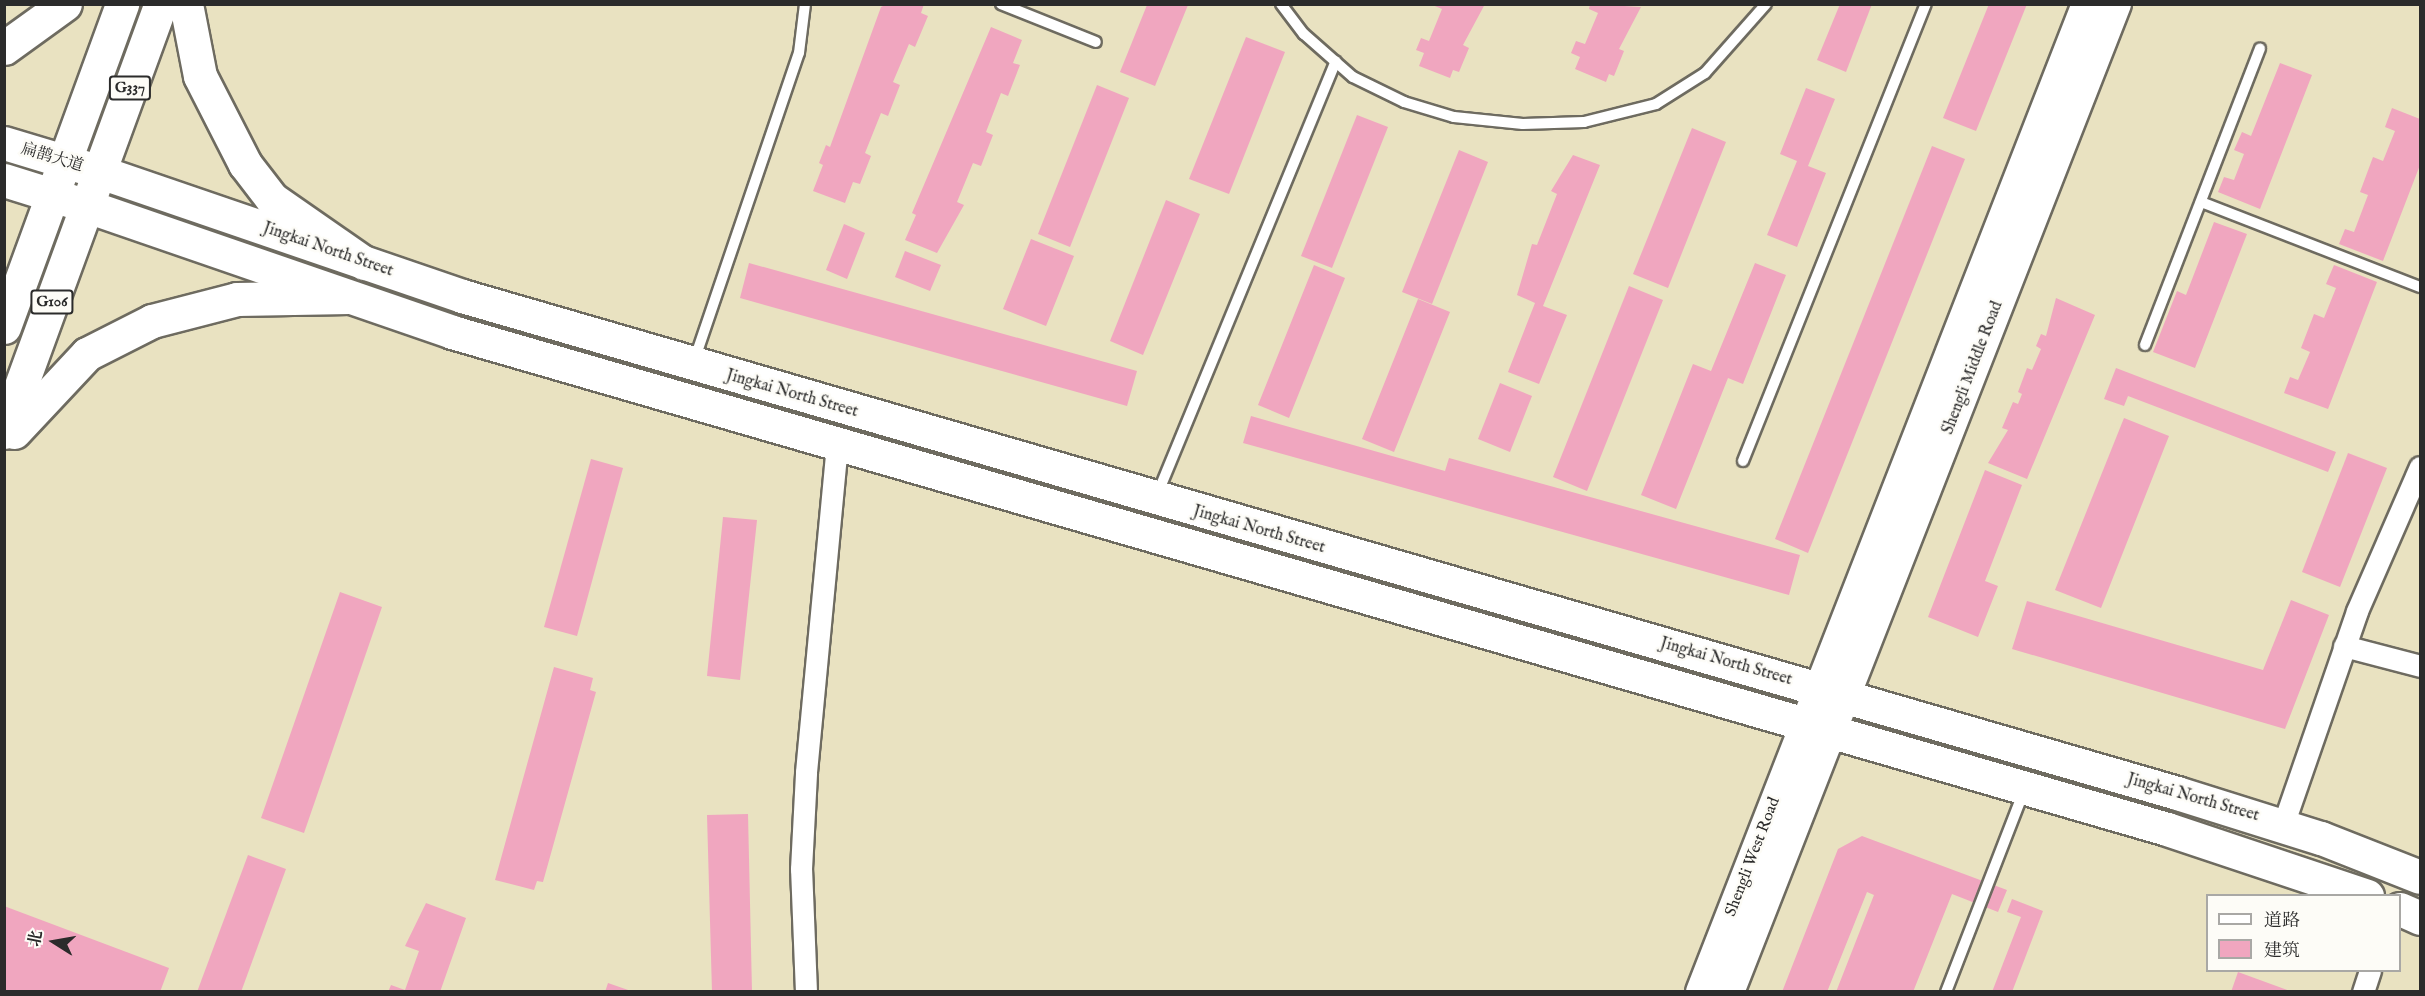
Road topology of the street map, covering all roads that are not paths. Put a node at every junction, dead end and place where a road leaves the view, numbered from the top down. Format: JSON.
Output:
{"nodes":[{"id":1,"x":65,"y":4,"type":"edge"},
{"id":2,"x":122,"y":4,"type":"edge"},
{"id":3,"x":161,"y":4,"type":"edge"},
{"id":4,"x":186,"y":4,"type":"edge"},
{"id":5,"x":806,"y":4,"type":"edge"},
{"id":6,"x":1001,"y":4,"type":"edge"},
{"id":7,"x":1281,"y":4,"type":"edge"},
{"id":8,"x":1766,"y":4,"type":"edge"},
{"id":9,"x":1926,"y":4,"type":"edge"},
{"id":10,"x":2087,"y":4,"type":"edge"},
{"id":11,"x":2116,"y":4,"type":"edge"},
{"id":12,"x":1096,"y":42,"type":"dead end"},
{"id":13,"x":4,"y":48,"type":"edge"},
{"id":14,"x":2260,"y":49,"type":"dead end"},
{"id":15,"x":1336,"y":61,"type":"junction"},
{"id":16,"x":4,"y":143,"type":"edge"},
{"id":17,"x":65,"y":161,"type":"junction"},
{"id":18,"x":100,"y":172,"type":"junction"},
{"id":19,"x":4,"y":180,"type":"edge"},
{"id":20,"x":52,"y":195,"type":"junction"},
{"id":21,"x":2201,"y":202,"type":"junction"},
{"id":22,"x":87,"y":206,"type":"junction"},
{"id":23,"x":364,"y":262,"type":"junction"},
{"id":24,"x":2421,"y":287,"type":"edge"},
{"id":25,"x":349,"y":297,"type":"junction"},
{"id":26,"x":4,"y":327,"type":"edge"},
{"id":27,"x":2145,"y":345,"type":"dead end"},
{"id":28,"x":693,"y":364,"type":"junction"},
{"id":29,"x":4,"y":432,"type":"edge"},
{"id":30,"x":4,"y":446,"type":"edge"},
{"id":31,"x":837,"y":446,"type":"junction"},
{"id":32,"x":1743,"y":461,"type":"dead end"},
{"id":33,"x":2421,"y":467,"type":"edge"},
{"id":34,"x":1155,"y":501,"type":"junction"},
{"id":35,"x":2344,"y":646,"type":"junction"},
{"id":36,"x":2421,"y":666,"type":"edge"},
{"id":37,"x":1831,"y":692,"type":"junction"},
{"id":38,"x":1817,"y":727,"type":"junction"},
{"id":39,"x":2025,"y":789,"type":"junction"},
{"id":40,"x":2283,"y":825,"type":"junction"},
{"id":41,"x":2421,"y":878,"type":"edge"},
{"id":42,"x":2361,"y":894,"type":"edge"},
{"id":43,"x":2401,"y":909,"type":"edge"},
{"id":44,"x":2421,"y":918,"type":"edge"},
{"id":45,"x":2369,"y":972,"type":"edge"},
{"id":46,"x":806,"y":992,"type":"edge"},
{"id":47,"x":1701,"y":992,"type":"edge"},
{"id":48,"x":1729,"y":992,"type":"edge"},
{"id":49,"x":1946,"y":992,"type":"edge"},
{"id":50,"x":2363,"y":992,"type":"edge"}],
"edges":[{"from":1,"to":13,"type":"main road"},
{"from":2,"to":17,"type":"main road","number":"G337"},
{"from":3,"to":18,"type":"main road","number":"G337"},
{"from":4,"to":23,"type":"main road"},
{"from":5,"to":28,"type":"lane"},
{"from":6,"to":12,"type":"lane"},
{"from":7,"to":15,"type":"lane"},
{"from":8,"to":15,"type":"lane"},
{"from":9,"to":32,"type":"lane"},
{"from":10,"to":37,"type":"street","name":"Shengli Middle Road"},
{"from":11,"to":37,"type":"street","name":"Shengli Middle Road"},
{"from":14,"to":21,"type":"lane"},
{"from":15,"to":34,"type":"lane"},
{"from":16,"to":17,"type":"main road","name":"扁鹊大道"},
{"from":17,"to":18,"type":"main road","name":"扁鹊大道"},
{"from":17,"to":20,"type":"main road","number":"G106"},
{"from":18,"to":22,"type":"main road","number":"G106"},
{"from":18,"to":23,"type":"main road","name":"Jingkai North Street"},
{"from":19,"to":20,"type":"main road"},
{"from":20,"to":22,"type":"main road"},
{"from":20,"to":26,"type":"main road","number":"G106"},
{"from":21,"to":24,"type":"lane"},
{"from":21,"to":27,"type":"lane"},
{"from":22,"to":25,"type":"main road"},
{"from":22,"to":29,"type":"main road","number":"G106"},
{"from":23,"to":28,"type":"main road","name":"Jingkai North Street"},
{"from":25,"to":30,"type":"main road"},
{"from":25,"to":31,"type":"main road"},
{"from":28,"to":34,"type":"main road","name":"Jingkai North Street"},
{"from":31,"to":38,"type":"main road"},
{"from":31,"to":46,"type":"street"},
{"from":33,"to":35,"type":"street"},
{"from":34,"to":37,"type":"main road","name":"Jingkai North Street"},
{"from":35,"to":36,"type":"street"},
{"from":35,"to":40,"type":"street"},
{"from":37,"to":38,"type":"street","name":"Shengli Middle Road"},
{"from":37,"to":40,"type":"main road","name":"Jingkai North Street"},
{"from":38,"to":39,"type":"main road"},
{"from":38,"to":47,"type":"street","name":"Shengli West Road"},
{"from":38,"to":48,"type":"street","name":"Shengli West Road"},
{"from":39,"to":42,"type":"main road"},
{"from":39,"to":49,"type":"lane"},
{"from":40,"to":41,"type":"main road","name":"Jingkai North Street"},
{"from":43,"to":44,"type":"main road"},
{"from":45,"to":50,"type":"street"}]}
